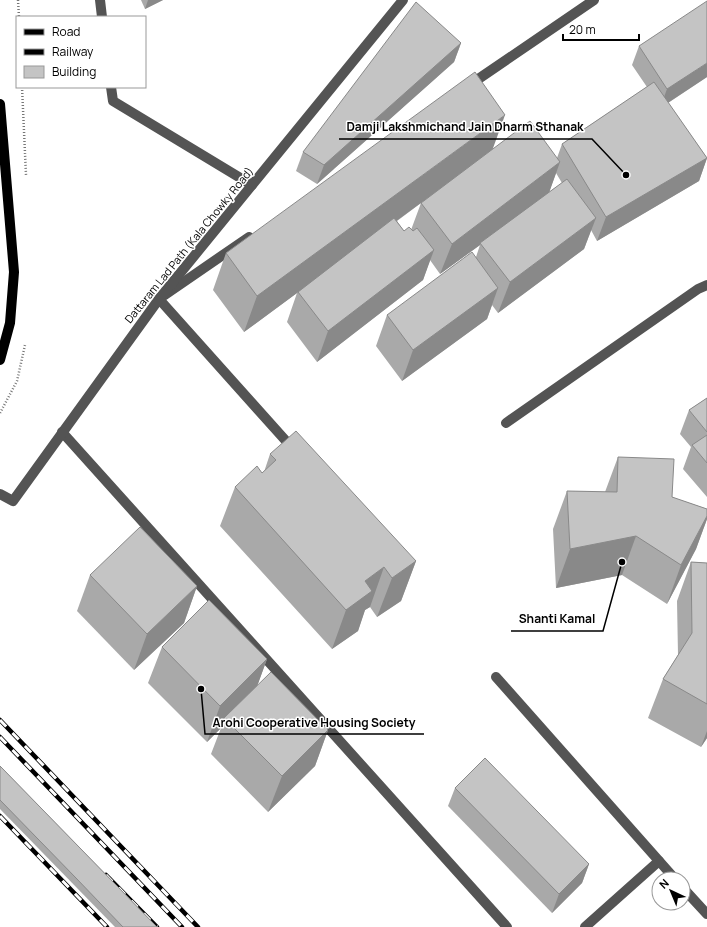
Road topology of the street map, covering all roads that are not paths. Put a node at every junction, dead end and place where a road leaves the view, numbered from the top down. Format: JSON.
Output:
{"nodes":[{"id":1,"x":100,"y":0,"type":"edge"},
{"id":2,"x":403,"y":0,"type":"edge"},
{"id":3,"x":594,"y":0,"type":"edge"},
{"id":4,"x":102,"y":16,"type":"edge"},
{"id":5,"x":111,"y":88,"type":"edge"},
{"id":6,"x":462,"y":91,"type":"edge"},
{"id":7,"x":0,"y":104,"type":"edge"},
{"id":8,"x":252,"y":185,"type":"junction"},
{"id":9,"x":257,"y":231,"type":"edge"},
{"id":10,"x":707,"y":286,"type":"edge"},
{"id":11,"x":158,"y":299,"type":"junction"},
{"id":12,"x":0,"y":360,"type":"edge"},
{"id":13,"x":506,"y":423,"type":"dead end"},
{"id":14,"x":62,"y":432,"type":"junction"},
{"id":15,"x":300,"y":456,"type":"edge"},
{"id":16,"x":0,"y":494,"type":"edge"},
{"id":17,"x":496,"y":677,"type":"dead end"},
{"id":18,"x":659,"y":861,"type":"junction"},
{"id":19,"x":668,"y":871,"type":"edge"},
{"id":20,"x":691,"y":897,"type":"edge"},
{"id":21,"x":707,"y":914,"type":"edge"},
{"id":22,"x":507,"y":927,"type":"edge"},
{"id":23,"x":584,"y":927,"type":"edge"}],
"edges":[{"from":1,"to":4,"type":"street"},
{"from":2,"to":8,"type":"street","name":"Dattaram Lad Path (Kala Chowky Road)"},
{"from":3,"to":6,"type":"street"},
{"from":5,"to":8,"type":"street"},
{"from":7,"to":12,"type":"main road"},
{"from":8,"to":11,"type":"street","name":"Dattaram Lad Path (Kala Chowky Road)"},
{"from":9,"to":11,"type":"street"},
{"from":10,"to":13,"type":"street"},
{"from":11,"to":14,"type":"street","name":"Dattaram Lad Path (Kala Chowky Road)"},
{"from":11,"to":15,"type":"street"},
{"from":14,"to":16,"type":"street","name":"Dattaram Lad Path (Kala Chowky Road)"},
{"from":14,"to":22,"type":"street"},
{"from":17,"to":18,"type":"street"},
{"from":18,"to":19,"type":"street"},
{"from":18,"to":23,"type":"street"},
{"from":20,"to":21,"type":"street"}]}
